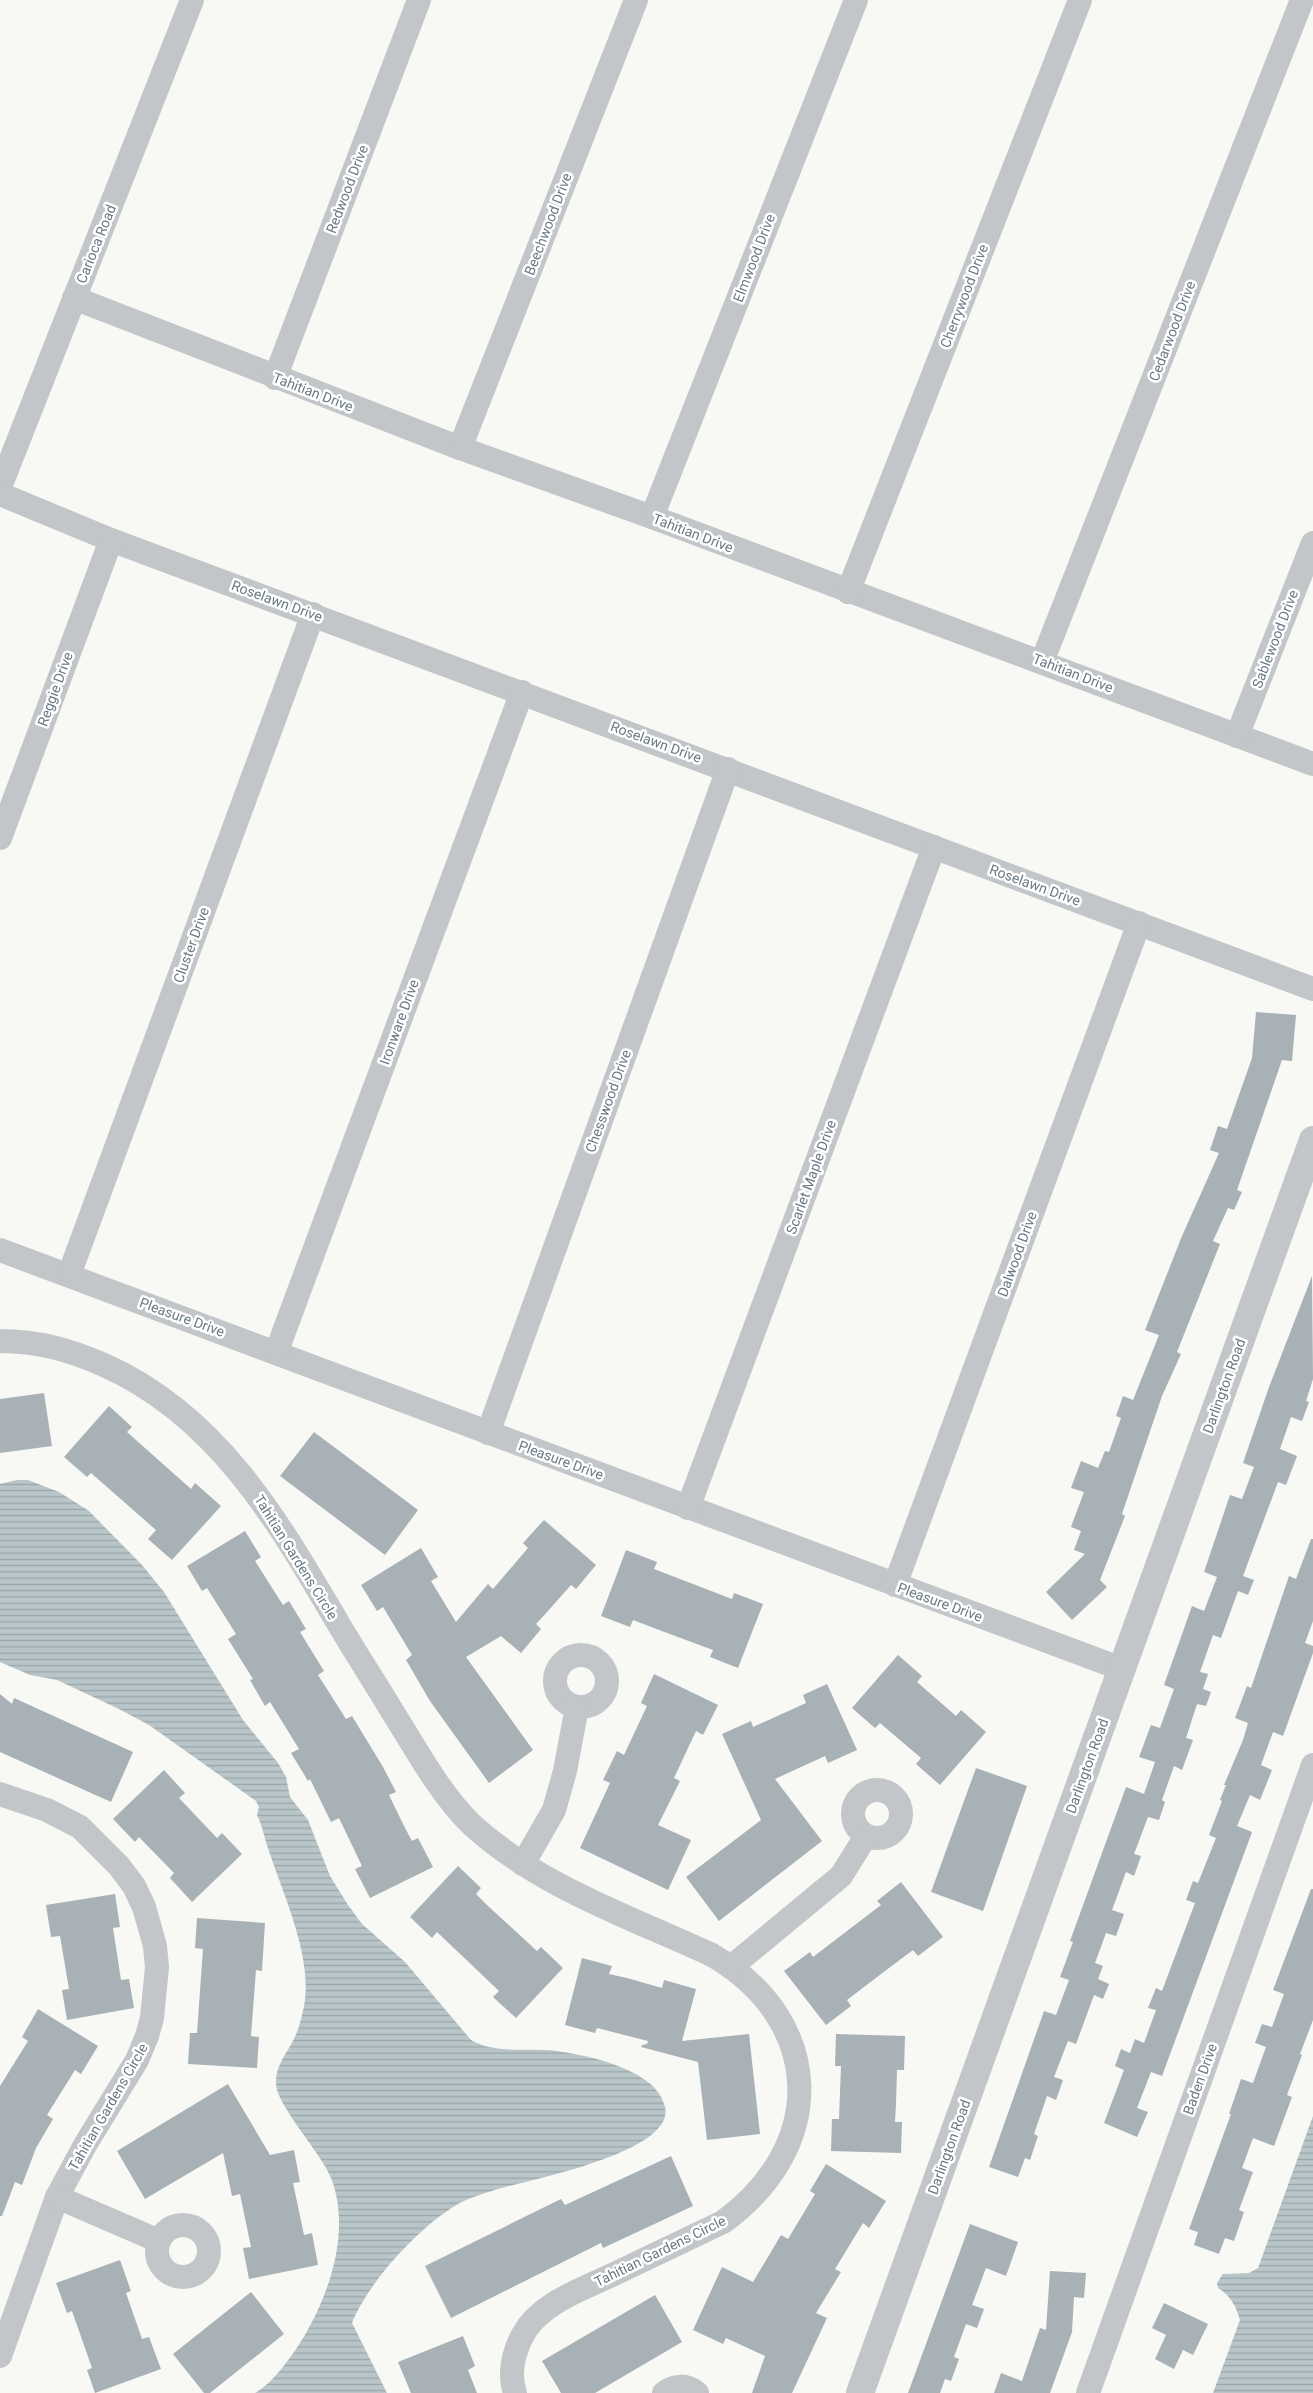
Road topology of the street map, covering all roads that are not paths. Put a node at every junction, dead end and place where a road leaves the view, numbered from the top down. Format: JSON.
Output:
{"nodes":[{"id":1,"x":192,"y":0,"type":"edge"},
{"id":2,"x":419,"y":0,"type":"edge"},
{"id":3,"x":636,"y":0,"type":"edge"},
{"id":4,"x":856,"y":0,"type":"edge"},
{"id":5,"x":1080,"y":0,"type":"edge"},
{"id":6,"x":1302,"y":0,"type":"edge"},
{"id":7,"x":74,"y":298,"type":"junction"},
{"id":8,"x":275,"y":378,"type":"junction"},
{"id":9,"x":460,"y":448,"type":"junction"},
{"id":10,"x":0,"y":487,"type":"edge"},
{"id":11,"x":0,"y":494,"type":"edge"},
{"id":12,"x":652,"y":517,"type":"junction"},
{"id":13,"x":111,"y":540,"type":"junction"},
{"id":14,"x":1313,"y":543,"type":"edge"},
{"id":15,"x":848,"y":592,"type":"junction"},
{"id":16,"x":313,"y":614,"type":"junction"},
{"id":17,"x":1042,"y":662,"type":"junction"},
{"id":18,"x":522,"y":692,"type":"junction"},
{"id":19,"x":1238,"y":736,"type":"junction"},
{"id":20,"x":1313,"y":764,"type":"edge"},
{"id":21,"x":728,"y":769,"type":"junction"},
{"id":22,"x":0,"y":838,"type":"edge"},
{"id":23,"x":934,"y":847,"type":"junction"},
{"id":24,"x":1139,"y":922,"type":"junction"},
{"id":25,"x":1313,"y":989,"type":"edge"},
{"id":26,"x":1313,"y":1140,"type":"edge"},
{"id":27,"x":0,"y":1250,"type":"edge"},
{"id":28,"x":69,"y":1275,"type":"junction"},
{"id":29,"x":0,"y":1341,"type":"edge"},
{"id":30,"x":276,"y":1353,"type":"junction"},
{"id":31,"x":488,"y":1433,"type":"junction"},
{"id":32,"x":688,"y":1508,"type":"junction"},
{"id":33,"x":895,"y":1585,"type":"junction"},
{"id":34,"x":1122,"y":1669,"type":"junction"},
{"id":35,"x":577,"y":1707,"type":"dead end"},
{"id":36,"x":1313,"y":1765,"type":"edge"},
{"id":37,"x":0,"y":1794,"type":"edge"},
{"id":38,"x":866,"y":1836,"type":"dead end"},
{"id":39,"x":523,"y":1864,"type":"junction"},
{"id":40,"x":731,"y":1967,"type":"junction"},
{"id":41,"x":57,"y":2197,"type":"junction"},
{"id":42,"x":158,"y":2241,"type":"dead end"},
{"id":43,"x":0,"y":2356,"type":"edge"},
{"id":44,"x":515,"y":2393,"type":"edge"},
{"id":45,"x":664,"y":2393,"type":"edge"},
{"id":46,"x":697,"y":2393,"type":"edge"},
{"id":47,"x":860,"y":2393,"type":"edge"},
{"id":48,"x":1088,"y":2393,"type":"edge"}],
"edges":[{"from":1,"to":7,"type":"street","name":"Carioca Road"},
{"from":2,"to":8,"type":"street","name":"Redwood Drive"},
{"from":3,"to":9,"type":"street","name":"Beechwood Drive"},
{"from":4,"to":12,"type":"street","name":"Elmwood Drive"},
{"from":5,"to":15,"type":"street","name":"Cherrywood Drive"},
{"from":6,"to":17,"type":"street","name":"Cedarwood Drive"},
{"from":7,"to":8,"type":"street","name":"Tahitian Drive"},
{"from":7,"to":10,"type":"street","name":"Carioca Road"},
{"from":8,"to":9,"type":"street","name":"Tahitian Drive"},
{"from":9,"to":12,"type":"street","name":"Tahitian Drive"},
{"from":11,"to":13,"type":"street","name":"Roselawn Drive"},
{"from":12,"to":15,"type":"street","name":"Tahitian Drive"},
{"from":13,"to":16,"type":"street","name":"Roselawn Drive"},
{"from":13,"to":22,"type":"street","name":"Reggie Drive"},
{"from":14,"to":19,"type":"street","name":"Sablewood Drive"},
{"from":15,"to":17,"type":"street","name":"Tahitian Drive"},
{"from":16,"to":18,"type":"street","name":"Roselawn Drive"},
{"from":16,"to":28,"type":"street","name":"Cluster Drive"},
{"from":17,"to":19,"type":"street","name":"Tahitian Drive"},
{"from":18,"to":21,"type":"street","name":"Roselawn Drive"},
{"from":18,"to":30,"type":"street","name":"Ironware Drive"},
{"from":19,"to":20,"type":"street","name":"Tahitian Drive"},
{"from":21,"to":23,"type":"street","name":"Roselawn Drive"},
{"from":21,"to":31,"type":"street","name":"Chesswood Drive"},
{"from":23,"to":24,"type":"street","name":"Roselawn Drive"},
{"from":23,"to":32,"type":"street","name":"Scarlet Maple Drive"},
{"from":24,"to":25,"type":"street","name":"Roselawn Drive"},
{"from":24,"to":33,"type":"street","name":"Dalwood Drive"},
{"from":26,"to":34,"type":"street","name":"Darlington Road"},
{"from":27,"to":28,"type":"street","name":"Pleasure Drive"},
{"from":28,"to":30,"type":"street","name":"Pleasure Drive"},
{"from":29,"to":39,"type":"street","name":"Tahitian Gardens Circle"},
{"from":30,"to":31,"type":"street","name":"Pleasure Drive"},
{"from":31,"to":32,"type":"street","name":"Pleasure Drive"},
{"from":32,"to":33,"type":"street","name":"Pleasure Drive"},
{"from":33,"to":34,"type":"street","name":"Pleasure Drive"},
{"from":34,"to":47,"type":"street","name":"Darlington Road"},
{"from":35,"to":39,"type":"street"},
{"from":36,"to":48,"type":"street","name":"Baden Drive"},
{"from":37,"to":41,"type":"street","name":"Tahitian Gardens Circle"},
{"from":38,"to":40,"type":"street"},
{"from":39,"to":40,"type":"street","name":"Tahitian Gardens Circle"},
{"from":40,"to":44,"type":"street","name":"Tahitian Gardens Circle"},
{"from":41,"to":42,"type":"street"},
{"from":41,"to":43,"type":"street","name":"Tahitian Gardens Circle"},
{"from":45,"to":46,"type":"street"}]}
